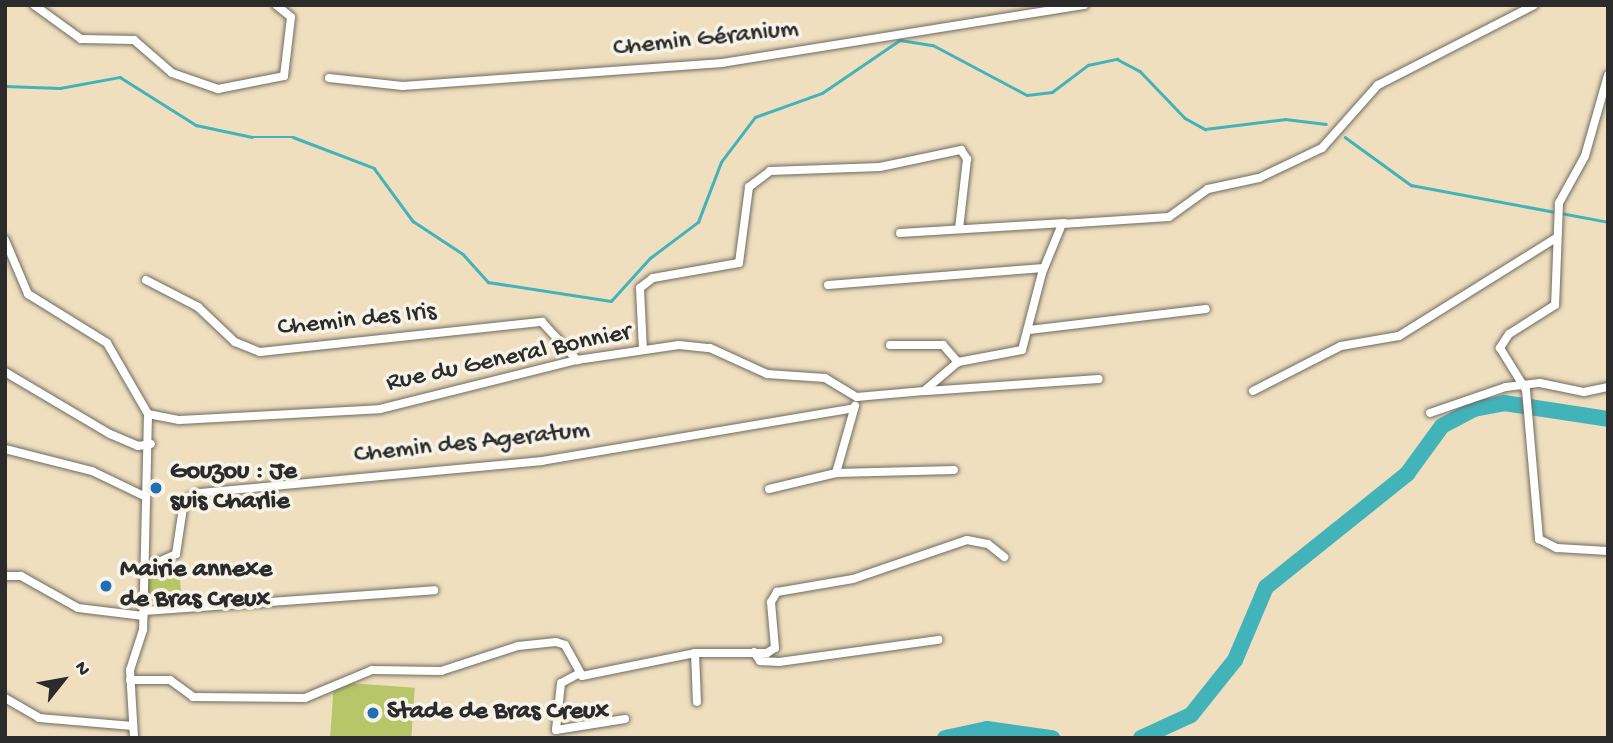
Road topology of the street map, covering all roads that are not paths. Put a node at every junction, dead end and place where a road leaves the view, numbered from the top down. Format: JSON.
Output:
{"nodes":[{"id":1,"x":34,"y":5,"type":"edge"},
{"id":2,"x":276,"y":5,"type":"edge"},
{"id":3,"x":1084,"y":5,"type":"edge"},
{"id":4,"x":1534,"y":5,"type":"edge"},
{"id":5,"x":1608,"y":75,"type":"edge"},
{"id":6,"x":329,"y":78,"type":"dead end"},
{"id":7,"x":1606,"y":86,"type":"edge"},
{"id":8,"x":1066,"y":223,"type":"junction"},
{"id":9,"x":959,"y":229,"type":"junction"},
{"id":10,"x":900,"y":233,"type":"dead end"},
{"id":11,"x":1554,"y":239,"type":"junction"},
{"id":12,"x":5,"y":240,"type":"edge"},
{"id":13,"x":1043,"y":268,"type":"junction"},
{"id":14,"x":145,"y":280,"type":"dead end"},
{"id":15,"x":828,"y":285,"type":"dead end"},
{"id":16,"x":1206,"y":309,"type":"dead end"},
{"id":17,"x":1029,"y":330,"type":"junction"},
{"id":18,"x":890,"y":345,"type":"dead end"},
{"id":19,"x":643,"y":350,"type":"junction"},
{"id":20,"x":578,"y":360,"type":"junction"},
{"id":21,"x":958,"y":362,"type":"junction"},
{"id":22,"x":5,"y":372,"type":"edge"},
{"id":23,"x":1100,"y":379,"type":"dead end"},
{"id":24,"x":1525,"y":386,"type":"junction"},
{"id":25,"x":1608,"y":387,"type":"edge"},
{"id":26,"x":924,"y":391,"type":"junction"},
{"id":27,"x":1252,"y":391,"type":"dead end"},
{"id":28,"x":857,"y":397,"type":"junction"},
{"id":29,"x":854,"y":408,"type":"junction"},
{"id":30,"x":1430,"y":413,"type":"dead end"},
{"id":31,"x":148,"y":414,"type":"junction"},
{"id":32,"x":151,"y":444,"type":"junction"},
{"id":33,"x":5,"y":449,"type":"edge"},
{"id":34,"x":954,"y":470,"type":"dead end"},
{"id":35,"x":836,"y":473,"type":"junction"},
{"id":36,"x":769,"y":489,"type":"dead end"},
{"id":37,"x":146,"y":497,"type":"junction"},
{"id":38,"x":1608,"y":551,"type":"edge"},
{"id":39,"x":1004,"y":557,"type":"dead end"},
{"id":40,"x":145,"y":568,"type":"junction"},
{"id":41,"x":5,"y":576,"type":"edge"},
{"id":42,"x":434,"y":590,"type":"dead end"},
{"id":43,"x":144,"y":613,"type":"junction"},
{"id":44,"x":938,"y":640,"type":"dead end"},
{"id":45,"x":754,"y":652,"type":"junction"},
{"id":46,"x":695,"y":653,"type":"junction"},
{"id":47,"x":578,"y":674,"type":"junction"},
{"id":48,"x":130,"y":680,"type":"junction"},
{"id":49,"x":5,"y":698,"type":"edge"},
{"id":50,"x":698,"y":702,"type":"dead end"},
{"id":51,"x":625,"y":719,"type":"dead end"},
{"id":52,"x":133,"y":726,"type":"junction"},
{"id":53,"x":134,"y":738,"type":"edge"}],
"edges":[{"from":1,"to":2,"type":"street"},
{"from":3,"to":6,"type":"street","name":"Chemin Géranium"},
{"from":4,"to":8,"type":"street"},
{"from":5,"to":7,"type":"street"},
{"from":7,"to":11,"type":"street"},
{"from":8,"to":9,"type":"street"},
{"from":8,"to":13,"type":"street"},
{"from":9,"to":10,"type":"street"},
{"from":9,"to":19,"type":"street"},
{"from":11,"to":24,"type":"street"},
{"from":11,"to":27,"type":"street"},
{"from":12,"to":31,"type":"street"},
{"from":13,"to":15,"type":"street"},
{"from":13,"to":17,"type":"street"},
{"from":14,"to":20,"type":"street","name":"Chemin des Iris"},
{"from":16,"to":17,"type":"street"},
{"from":17,"to":21,"type":"street"},
{"from":18,"to":21,"type":"street"},
{"from":19,"to":20,"type":"street","name":"Rue du General Bonnier"},
{"from":19,"to":28,"type":"street","name":"Rue du General Bonnier"},
{"from":20,"to":31,"type":"street","name":"Rue du General Bonnier"},
{"from":21,"to":26,"type":"street"},
{"from":22,"to":32,"type":"street"},
{"from":23,"to":26,"type":"street"},
{"from":24,"to":25,"type":"street"},
{"from":24,"to":30,"type":"street"},
{"from":24,"to":38,"type":"street"},
{"from":26,"to":28,"type":"street"},
{"from":28,"to":29,"type":"street"},
{"from":29,"to":35,"type":"street"},
{"from":29,"to":40,"type":"street","name":"Chemin des Ageratum"},
{"from":31,"to":32,"type":"street"},
{"from":32,"to":37,"type":"street"},
{"from":33,"to":37,"type":"street"},
{"from":34,"to":35,"type":"street"},
{"from":35,"to":36,"type":"street"},
{"from":37,"to":40,"type":"street"},
{"from":39,"to":45,"type":"street"},
{"from":40,"to":43,"type":"street"},
{"from":41,"to":43,"type":"street"},
{"from":42,"to":43,"type":"street"},
{"from":43,"to":48,"type":"street"},
{"from":44,"to":45,"type":"street"},
{"from":45,"to":46,"type":"street"},
{"from":46,"to":47,"type":"street"},
{"from":46,"to":50,"type":"street"},
{"from":47,"to":48,"type":"street"},
{"from":47,"to":51,"type":"street"},
{"from":48,"to":52,"type":"street"},
{"from":49,"to":52,"type":"street"},
{"from":52,"to":53,"type":"street"}]}
